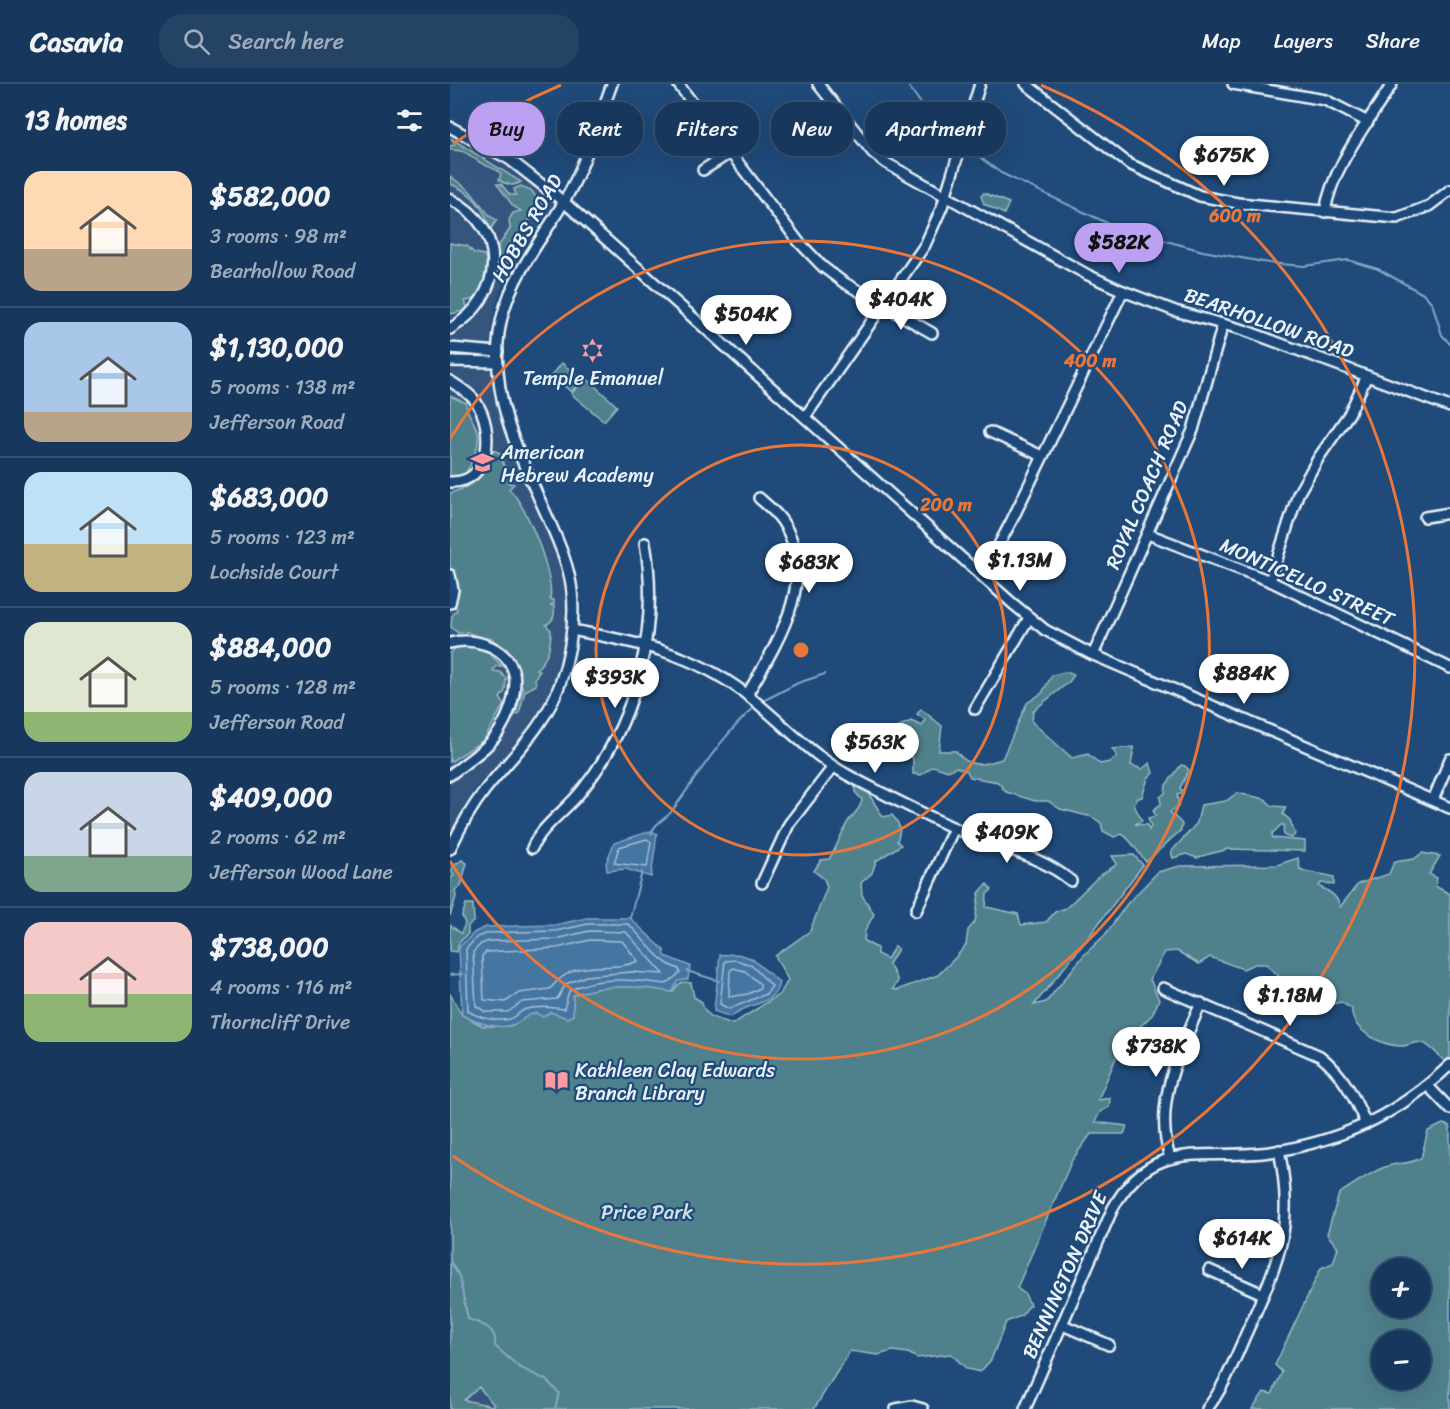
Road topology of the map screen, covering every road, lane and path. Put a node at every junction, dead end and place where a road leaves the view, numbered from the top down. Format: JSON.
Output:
{"nodes":[{"id":1,"x":612,"y":84,"type":"edge"},
{"id":2,"x":678,"y":84,"type":"edge"},
{"id":3,"x":818,"y":84,"type":"edge"},
{"id":4,"x":980,"y":84,"type":"edge"},
{"id":5,"x":1026,"y":84,"type":"edge"},
{"id":6,"x":1233,"y":84,"type":"edge"},
{"id":7,"x":1392,"y":84,"type":"edge"},
{"id":8,"x":1283,"y":88,"type":"edge"},
{"id":9,"x":692,"y":102,"type":"edge"},
{"id":10,"x":1368,"y":122,"type":"junction"},
{"id":11,"x":450,"y":127,"type":"edge"},
{"id":12,"x":725,"y":156,"type":"edge"},
{"id":13,"x":732,"y":156,"type":"edge"},
{"id":14,"x":703,"y":170,"type":"dead end"},
{"id":15,"x":1450,"y":190,"type":"edge"},
{"id":16,"x":946,"y":196,"type":"junction"},
{"id":17,"x":450,"y":199,"type":"edge"},
{"id":18,"x":564,"y":202,"type":"junction"},
{"id":19,"x":1325,"y":212,"type":"junction"},
{"id":20,"x":1123,"y":291,"type":"junction"},
{"id":21,"x":884,"y":306,"type":"junction"},
{"id":22,"x":1223,"y":324,"type":"junction"},
{"id":23,"x":450,"y":328,"type":"edge"},
{"id":24,"x":932,"y":333,"type":"dead end"},
{"id":25,"x":450,"y":348,"type":"edge"},
{"id":26,"x":497,"y":357,"type":"junction"},
{"id":27,"x":450,"y":362,"type":"edge"},
{"id":28,"x":1367,"y":376,"type":"junction"},
{"id":29,"x":450,"y":381,"type":"edge"},
{"id":30,"x":1450,"y":407,"type":"edge"},
{"id":31,"x":805,"y":417,"type":"junction"},
{"id":32,"x":990,"y":432,"type":"dead end"},
{"id":33,"x":1042,"y":456,"type":"junction"},
{"id":34,"x":450,"y":482,"type":"edge"},
{"id":35,"x":759,"y":498,"type":"dead end"},
{"id":36,"x":1450,"y":513,"type":"edge"},
{"id":37,"x":1425,"y":518,"type":"dead end"},
{"id":38,"x":1148,"y":534,"type":"junction"},
{"id":39,"x":645,"y":543,"type":"dead end"},
{"id":40,"x":979,"y":572,"type":"junction"},
{"id":41,"x":450,"y":575,"type":"edge"},
{"id":42,"x":1270,"y":581,"type":"junction"},
{"id":43,"x":450,"y":603,"type":"edge"},
{"id":44,"x":1029,"y":618,"type":"junction"},
{"id":45,"x":572,"y":630,"type":"junction"},
{"id":46,"x":450,"y":643,"type":"edge"},
{"id":47,"x":644,"y":644,"type":"junction"},
{"id":48,"x":1093,"y":654,"type":"junction"},
{"id":49,"x":1450,"y":668,"type":"edge"},
{"id":50,"x":747,"y":694,"type":"junction"},
{"id":51,"x":975,"y":709,"type":"dead end"},
{"id":52,"x":1450,"y":759,"type":"edge"},
{"id":53,"x":833,"y":767,"type":"junction"},
{"id":54,"x":450,"y":775,"type":"edge"},
{"id":55,"x":1433,"y":800,"type":"junction"},
{"id":56,"x":1450,"y":808,"type":"edge"},
{"id":57,"x":954,"y":828,"type":"junction"},
{"id":58,"x":532,"y":848,"type":"dead end"},
{"id":59,"x":450,"y":849,"type":"edge"},
{"id":60,"x":1071,"y":881,"type":"dead end"},
{"id":61,"x":762,"y":884,"type":"dead end"},
{"id":62,"x":916,"y":911,"type":"dead end"},
{"id":63,"x":1163,"y":988,"type":"dead end"},
{"id":64,"x":1201,"y":1004,"type":"junction"},
{"id":65,"x":1450,"y":1065,"type":"edge"},
{"id":66,"x":1428,"y":1086,"type":"junction"},
{"id":67,"x":1450,"y":1109,"type":"edge"},
{"id":68,"x":1366,"y":1124,"type":"junction"},
{"id":69,"x":1279,"y":1150,"type":"junction"},
{"id":70,"x":1170,"y":1158,"type":"junction"},
{"id":71,"x":1209,"y":1270,"type":"dead end"},
{"id":72,"x":1263,"y":1294,"type":"junction"},
{"id":73,"x":1063,"y":1325,"type":"junction"},
{"id":74,"x":1109,"y":1345,"type":"dead end"},
{"id":75,"x":896,"y":1409,"type":"edge"},
{"id":76,"x":923,"y":1409,"type":"edge"},
{"id":77,"x":1025,"y":1409,"type":"edge"},
{"id":78,"x":1207,"y":1409,"type":"edge"}],
"edges":[{"from":1,"to":18,"type":"street","name":"HOBBS ROAD"},
{"from":2,"to":9,"type":"street"},
{"from":3,"to":16,"type":"street","name":"BEARHOLLOW ROAD"},
{"from":4,"to":16,"type":"street"},
{"from":5,"to":19,"type":"street"},
{"from":6,"to":8,"type":"street"},
{"from":7,"to":10,"type":"street"},
{"from":8,"to":10,"type":"street"},
{"from":10,"to":19,"type":"street"},
{"from":11,"to":18,"type":"street"},
{"from":12,"to":14,"type":"street"},
{"from":13,"to":21,"type":"street"},
{"from":15,"to":19,"type":"street"},
{"from":16,"to":20,"type":"street","name":"BEARHOLLOW ROAD"},
{"from":16,"to":21,"type":"street"},
{"from":17,"to":23,"type":"street"},
{"from":18,"to":26,"type":"street","name":"HOBBS ROAD"},
{"from":18,"to":31,"type":"street"},
{"from":20,"to":22,"type":"street","name":"BEARHOLLOW ROAD"},
{"from":20,"to":33,"type":"street"},
{"from":21,"to":24,"type":"street"},
{"from":21,"to":31,"type":"street"},
{"from":22,"to":28,"type":"street","name":"BEARHOLLOW ROAD"},
{"from":22,"to":38,"type":"street","name":"ROYAL COACH ROAD"},
{"from":25,"to":26,"type":"street"},
{"from":26,"to":27,"type":"street"},
{"from":26,"to":45,"type":"street","name":"HOBBS ROAD"},
{"from":28,"to":30,"type":"street","name":"BEARHOLLOW ROAD"},
{"from":28,"to":42,"type":"street"},
{"from":29,"to":34,"type":"street"},
{"from":31,"to":40,"type":"street"},
{"from":32,"to":33,"type":"street"},
{"from":33,"to":40,"type":"street"},
{"from":35,"to":50,"type":"street"},
{"from":36,"to":37,"type":"street"},
{"from":38,"to":42,"type":"street","name":"MONTICELLO STREET"},
{"from":38,"to":48,"type":"street","name":"ROYAL COACH ROAD"},
{"from":39,"to":47,"type":"street"},
{"from":40,"to":44,"type":"street"},
{"from":41,"to":43,"type":"street"},
{"from":42,"to":49,"type":"street","name":"MONTICELLO STREET"},
{"from":44,"to":48,"type":"street"},
{"from":44,"to":51,"type":"street"},
{"from":45,"to":47,"type":"street"},
{"from":45,"to":59,"type":"street","name":"HOBBS ROAD"},
{"from":46,"to":54,"type":"street"},
{"from":47,"to":50,"type":"street"},
{"from":47,"to":58,"type":"street"},
{"from":48,"to":55,"type":"street"},
{"from":50,"to":53,"type":"street"},
{"from":52,"to":55,"type":"street"},
{"from":53,"to":57,"type":"street"},
{"from":53,"to":61,"type":"street"},
{"from":55,"to":56,"type":"street"},
{"from":57,"to":60,"type":"street"},
{"from":57,"to":62,"type":"street"},
{"from":63,"to":64,"type":"street"},
{"from":64,"to":68,"type":"street"},
{"from":64,"to":70,"type":"street"},
{"from":65,"to":66,"type":"street","name":"BENNINGTON DRIVE"},
{"from":66,"to":67,"type":"street"},
{"from":66,"to":68,"type":"street","name":"BENNINGTON DRIVE"},
{"from":68,"to":69,"type":"street","name":"BENNINGTON DRIVE"},
{"from":69,"to":70,"type":"street","name":"BENNINGTON DRIVE"},
{"from":69,"to":72,"type":"street"},
{"from":70,"to":73,"type":"street","name":"BENNINGTON DRIVE"},
{"from":71,"to":72,"type":"street"},
{"from":72,"to":78,"type":"street"},
{"from":73,"to":74,"type":"street"},
{"from":73,"to":77,"type":"street","name":"BENNINGTON DRIVE"},
{"from":75,"to":76,"type":"street"}]}
